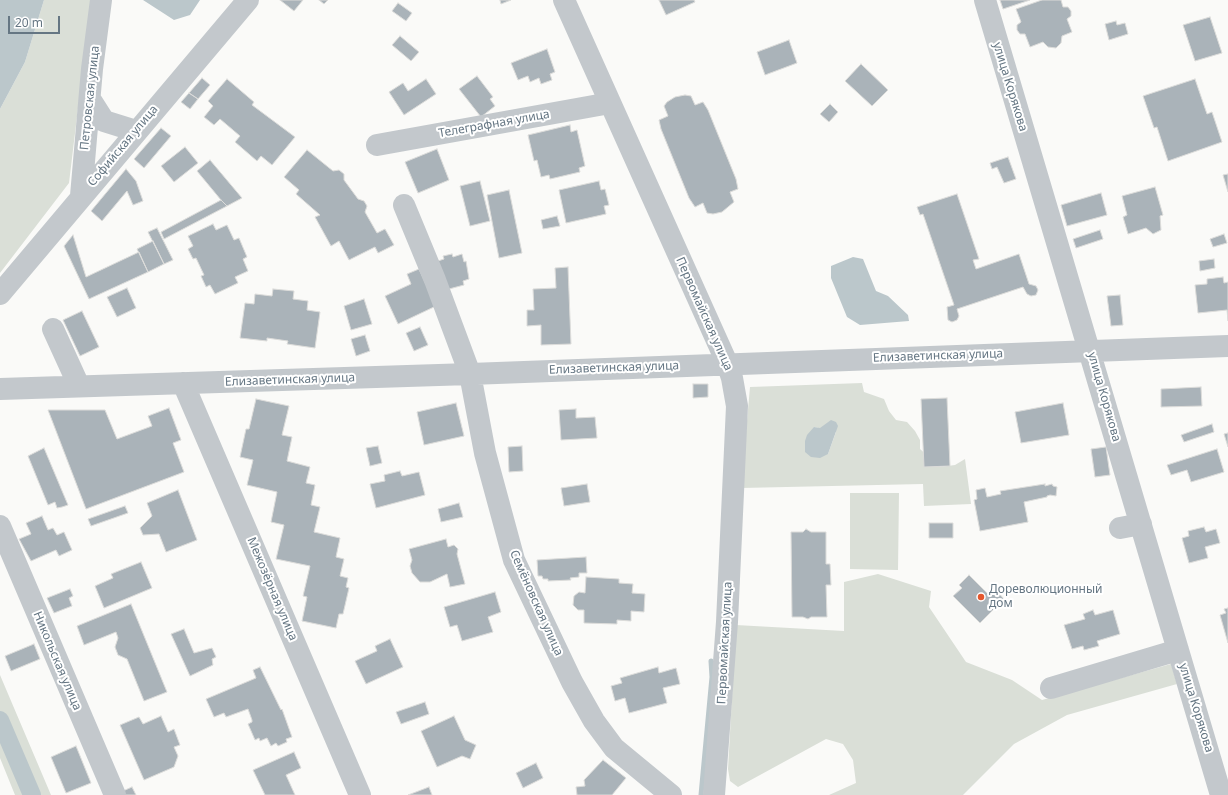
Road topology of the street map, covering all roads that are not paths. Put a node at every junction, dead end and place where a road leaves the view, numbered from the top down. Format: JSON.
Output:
{"nodes":[{"id":1,"x":101,"y":0,"type":"edge"},
{"id":2,"x":248,"y":0,"type":"edge"},
{"id":3,"x":564,"y":0,"type":"edge"},
{"id":4,"x":985,"y":0,"type":"edge"},
{"id":5,"x":90,"y":100,"type":"junction"},
{"id":6,"x":610,"y":103,"type":"junction"},
{"id":7,"x":136,"y":131,"type":"junction"},
{"id":8,"x":377,"y":145,"type":"dead end"},
{"id":9,"x":82,"y":196,"type":"junction"},
{"id":10,"x":404,"y":205,"type":"dead end"},
{"id":11,"x":0,"y":294,"type":"edge"},
{"id":12,"x":53,"y":330,"type":"dead end"},
{"id":13,"x":1228,"y":346,"type":"edge"},
{"id":14,"x":1090,"y":351,"type":"junction"},
{"id":15,"x":727,"y":364,"type":"junction"},
{"id":16,"x":470,"y":374,"type":"junction"},
{"id":17,"x":183,"y":383,"type":"junction"},
{"id":18,"x":79,"y":386,"type":"junction"},
{"id":19,"x":1,"y":388,"type":"edge"},
{"id":20,"x":0,"y":526,"type":"edge"},
{"id":21,"x":1178,"y":650,"type":"junction"},
{"id":22,"x":1051,"y":688,"type":"dead end"},
{"id":23,"x":115,"y":795,"type":"edge"},
{"id":24,"x":360,"y":795,"type":"edge"},
{"id":25,"x":671,"y":795,"type":"edge"},
{"id":26,"x":714,"y":795,"type":"edge"},
{"id":27,"x":1222,"y":795,"type":"edge"}],
"edges":[{"from":1,"to":5,"type":"street","name":"Петровская улица"},
{"from":2,"to":7,"type":"street","name":"Софийская улица"},
{"from":3,"to":6,"type":"street","name":"Первомайская улица"},
{"from":4,"to":14,"type":"street","name":"улица Корякова"},
{"from":5,"to":7,"type":"street"},
{"from":5,"to":9,"type":"street","name":"Петровская улица"},
{"from":6,"to":8,"type":"street","name":"Телеграфная улица"},
{"from":6,"to":15,"type":"street","name":"Первомайская улица"},
{"from":7,"to":9,"type":"street","name":"Софийская улица"},
{"from":9,"to":11,"type":"street","name":"Софийская улица"},
{"from":10,"to":16,"type":"street","name":"Семёновская улица"},
{"from":12,"to":18,"type":"street"},
{"from":13,"to":14,"type":"street","name":"Елизаветинская улица"},
{"from":14,"to":15,"type":"street","name":"Елизаветинская улица"},
{"from":14,"to":21,"type":"street","name":"улица Корякова"},
{"from":15,"to":16,"type":"street","name":"Елизаветинская улица"},
{"from":15,"to":26,"type":"street","name":"Первомайская улица"},
{"from":16,"to":17,"type":"street","name":"Елизаветинская улица"},
{"from":16,"to":25,"type":"street","name":"Семёновская улица"},
{"from":17,"to":18,"type":"street","name":"Елизаветинская улица"},
{"from":17,"to":24,"type":"street","name":"Межозёрная улица"},
{"from":18,"to":19,"type":"street","name":"Елизаветинская улица"},
{"from":20,"to":23,"type":"street","name":"Никольская улица"},
{"from":21,"to":22,"type":"street"},
{"from":21,"to":27,"type":"street","name":"улица Корякова"}]}
